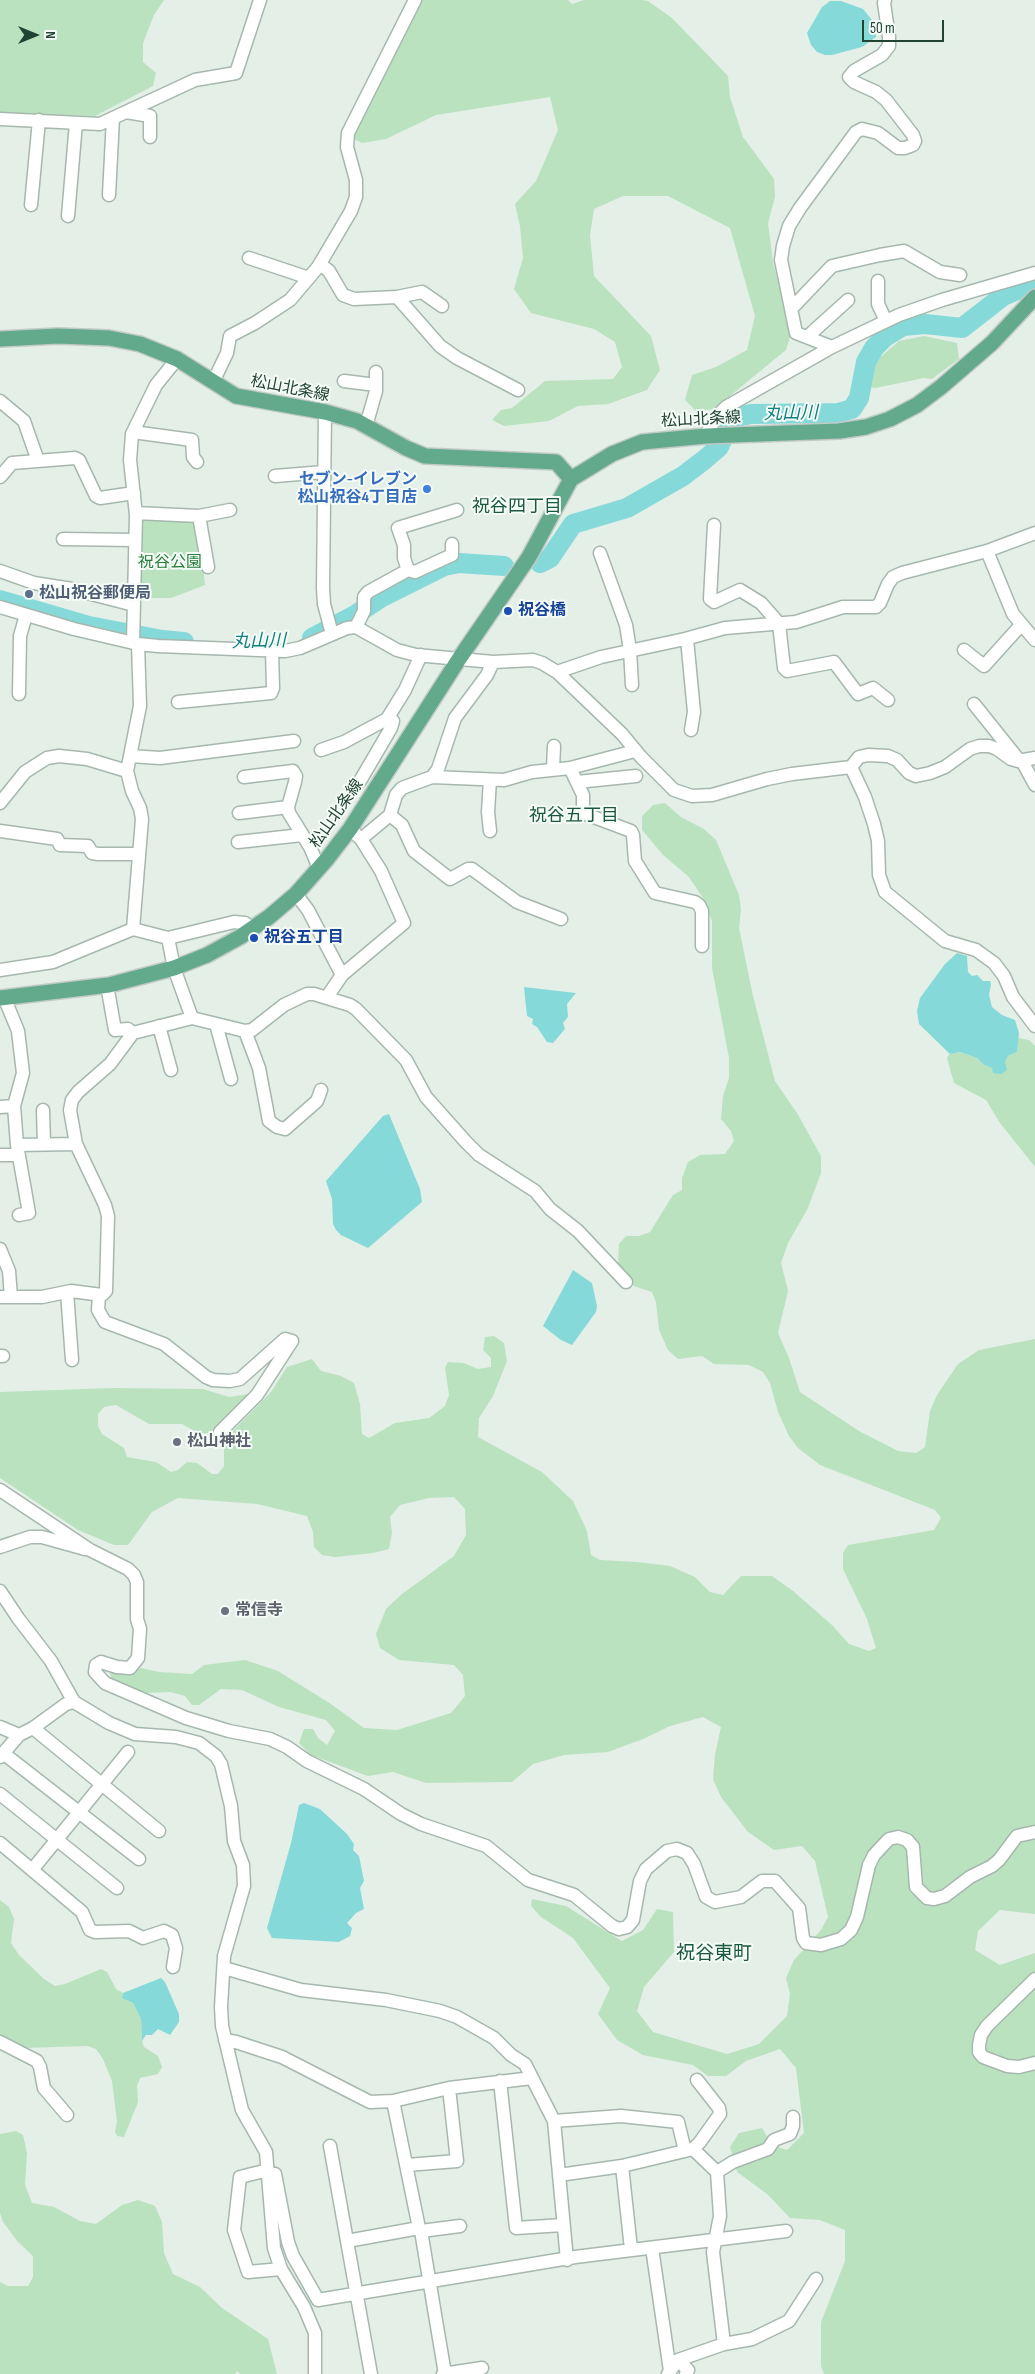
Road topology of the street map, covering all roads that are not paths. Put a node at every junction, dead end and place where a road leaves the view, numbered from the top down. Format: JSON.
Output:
{"nodes":[{"id":1,"x":260,"y":0,"type":"edge"},
{"id":2,"x":415,"y":0,"type":"edge"},
{"id":3,"x":885,"y":0,"type":"edge"},
{"id":4,"x":126,"y":112,"type":"junction"},
{"id":5,"x":114,"y":118,"type":"junction"},
{"id":6,"x":0,"y":119,"type":"edge"},
{"id":7,"x":39,"y":120,"type":"junction"},
{"id":8,"x":76,"y":123,"type":"junction"},
{"id":9,"x":150,"y":138,"type":"dead end"},
{"id":10,"x":109,"y":195,"type":"dead end"},
{"id":11,"x":31,"y":205,"type":"dead end"},
{"id":12,"x":68,"y":216,"type":"dead end"},
{"id":13,"x":249,"y":258,"type":"dead end"},
{"id":14,"x":320,"y":264,"type":"junction"},
{"id":15,"x":1035,"y":272,"type":"edge"},
{"id":16,"x":960,"y":274,"type":"dead end"},
{"id":17,"x":309,"y":278,"type":"junction"},
{"id":18,"x":878,"y":281,"type":"dead end"},
{"id":19,"x":397,"y":297,"type":"junction"},
{"id":20,"x":1035,"y":297,"type":"edge"},
{"id":21,"x":848,"y":300,"type":"dead end"},
{"id":22,"x":442,"y":306,"type":"dead end"},
{"id":23,"x":791,"y":309,"type":"junction"},
{"id":24,"x":886,"y":321,"type":"junction"},
{"id":25,"x":807,"y":338,"type":"junction"},
{"id":26,"x":0,"y":339,"type":"edge"},
{"id":27,"x":832,"y":347,"type":"junction"},
{"id":28,"x":177,"y":359,"type":"junction"},
{"id":29,"x":376,"y":372,"type":"dead end"},
{"id":30,"x":344,"y":381,"type":"dead end"},
{"id":31,"x":213,"y":382,"type":"junction"},
{"id":32,"x":376,"y":386,"type":"junction"},
{"id":33,"x":518,"y":390,"type":"dead end"},
{"id":34,"x":0,"y":401,"type":"edge"},
{"id":35,"x":325,"y":412,"type":"junction"},
{"id":36,"x":366,"y":426,"type":"junction"},
{"id":37,"x":133,"y":432,"type":"junction"},
{"id":38,"x":705,"y":436,"type":"junction"},
{"id":39,"x":38,"y":461,"type":"junction"},
{"id":40,"x":197,"y":462,"type":"dead end"},
{"id":41,"x":324,"y":472,"type":"junction"},
{"id":42,"x":275,"y":476,"type":"dead end"},
{"id":43,"x":0,"y":477,"type":"edge"},
{"id":44,"x":571,"y":479,"type":"junction"},
{"id":45,"x":134,"y":493,"type":"junction"},
{"id":46,"x":230,"y":510,"type":"dead end"},
{"id":47,"x":458,"y":510,"type":"dead end"},
{"id":48,"x":136,"y":513,"type":"junction"},
{"id":49,"x":199,"y":516,"type":"junction"},
{"id":50,"x":714,"y":525,"type":"dead end"},
{"id":51,"x":1035,"y":533,"type":"edge"},
{"id":52,"x":63,"y":538,"type":"dead end"},
{"id":53,"x":135,"y":540,"type":"junction"},
{"id":54,"x":452,"y":544,"type":"dead end"},
{"id":55,"x":987,"y":550,"type":"junction"},
{"id":56,"x":600,"y":553,"type":"dead end"},
{"id":57,"x":208,"y":567,"type":"dead end"},
{"id":58,"x":408,"y":570,"type":"junction"},
{"id":59,"x":0,"y":571,"type":"edge"},
{"id":60,"x":134,"y":606,"type":"junction"},
{"id":61,"x":0,"y":608,"type":"edge"},
{"id":62,"x":26,"y":614,"type":"junction"},
{"id":63,"x":778,"y":624,"type":"junction"},
{"id":64,"x":1020,"y":625,"type":"junction"},
{"id":65,"x":356,"y":627,"type":"junction"},
{"id":66,"x":332,"y":634,"type":"junction"},
{"id":67,"x":687,"y":639,"type":"junction"},
{"id":68,"x":1035,"y":640,"type":"edge"},
{"id":69,"x":135,"y":643,"type":"junction"},
{"id":70,"x":272,"y":650,"type":"junction"},
{"id":71,"x":630,"y":650,"type":"junction"},
{"id":72,"x":964,"y":650,"type":"dead end"},
{"id":73,"x":421,"y":655,"type":"junction"},
{"id":74,"x":460,"y":659,"type":"junction"},
{"id":75,"x":493,"y":662,"type":"junction"},
{"id":76,"x":558,"y":672,"type":"junction"},
{"id":77,"x":632,"y":685,"type":"dead end"},
{"id":78,"x":20,"y":694,"type":"dead end"},
{"id":79,"x":888,"y":700,"type":"dead end"},
{"id":80,"x":178,"y":702,"type":"dead end"},
{"id":81,"x":974,"y":704,"type":"dead end"},
{"id":82,"x":389,"y":716,"type":"junction"},
{"id":83,"x":691,"y":730,"type":"dead end"},
{"id":84,"x":294,"y":741,"type":"dead end"},
{"id":85,"x":554,"y":746,"type":"dead end"},
{"id":86,"x":321,"y":750,"type":"dead end"},
{"id":87,"x":635,"y":751,"type":"junction"},
{"id":88,"x":130,"y":756,"type":"junction"},
{"id":89,"x":1026,"y":760,"type":"edge"},
{"id":90,"x":851,"y":767,"type":"junction"},
{"id":91,"x":570,"y":768,"type":"junction"},
{"id":92,"x":553,"y":769,"type":"junction"},
{"id":93,"x":127,"y":771,"type":"junction"},
{"id":94,"x":636,"y":776,"type":"dead end"},
{"id":95,"x":244,"y":777,"type":"dead end"},
{"id":96,"x":432,"y":777,"type":"junction"},
{"id":97,"x":490,"y":780,"type":"junction"},
{"id":98,"x":360,"y":781,"type":"dead end"},
{"id":99,"x":577,"y":782,"type":"junction"},
{"id":100,"x":1035,"y":784,"type":"edge"},
{"id":101,"x":0,"y":803,"type":"edge"},
{"id":102,"x":288,"y":807,"type":"junction"},
{"id":103,"x":239,"y":813,"type":"dead end"},
{"id":104,"x":390,"y":815,"type":"junction"},
{"id":105,"x":0,"y":831,"type":"edge"},
{"id":106,"x":490,"y":831,"type":"dead end"},
{"id":107,"x":356,"y":834,"type":"junction"},
{"id":108,"x":302,"y":835,"type":"junction"},
{"id":109,"x":238,"y":842,"type":"dead end"},
{"id":110,"x":137,"y":854,"type":"junction"},
{"id":111,"x":319,"y":868,"type":"junction"},
{"id":112,"x":296,"y":894,"type":"junction"},
{"id":113,"x":561,"y":918,"type":"dead end"},
{"id":114,"x":133,"y":929,"type":"junction"},
{"id":115,"x":253,"y":929,"type":"junction"},
{"id":116,"x":168,"y":938,"type":"junction"},
{"id":117,"x":702,"y":946,"type":"dead end"},
{"id":118,"x":174,"y":968,"type":"junction"},
{"id":119,"x":0,"y":970,"type":"edge"},
{"id":120,"x":342,"y":975,"type":"junction"},
{"id":121,"x":107,"y":985,"type":"junction"},
{"id":122,"x":327,"y":997,"type":"junction"},
{"id":123,"x":2,"y":998,"type":"edge"},
{"id":124,"x":192,"y":1018,"type":"junction"},
{"id":125,"x":216,"y":1024,"type":"junction"},
{"id":126,"x":159,"y":1026,"type":"junction"},
{"id":127,"x":1035,"y":1026,"type":"edge"},
{"id":128,"x":245,"y":1031,"type":"junction"},
{"id":129,"x":133,"y":1033,"type":"junction"},
{"id":130,"x":171,"y":1070,"type":"dead end"},
{"id":131,"x":231,"y":1079,"type":"dead end"},
{"id":132,"x":321,"y":1090,"type":"dead end"},
{"id":133,"x":14,"y":1106,"type":"junction"},
{"id":134,"x":0,"y":1107,"type":"edge"},
{"id":135,"x":43,"y":1110,"type":"dead end"},
{"id":136,"x":44,"y":1144,"type":"junction"},
{"id":137,"x":76,"y":1144,"type":"junction"},
{"id":138,"x":17,"y":1150,"type":"junction"},
{"id":139,"x":0,"y":1155,"type":"edge"},
{"id":140,"x":19,"y":1215,"type":"dead end"},
{"id":141,"x":0,"y":1249,"type":"edge"},
{"id":142,"x":626,"y":1282,"type":"dead end"},
{"id":143,"x":67,"y":1292,"type":"junction"},
{"id":144,"x":99,"y":1294,"type":"junction"},
{"id":145,"x":5,"y":1297,"type":"edge"},
{"id":146,"x":72,"y":1360,"type":"dead end"},
{"id":147,"x":220,"y":1432,"type":"dead end"},
{"id":148,"x":0,"y":1490,"type":"edge"},
{"id":149,"x":0,"y":1546,"type":"edge"},
{"id":150,"x":90,"y":1550,"type":"junction"},
{"id":151,"x":0,"y":1591,"type":"edge"},
{"id":152,"x":74,"y":1702,"type":"junction"},
{"id":153,"x":0,"y":1727,"type":"edge"},
{"id":154,"x":33,"y":1728,"type":"junction"},
{"id":155,"x":19,"y":1735,"type":"junction"},
{"id":156,"x":128,"y":1752,"type":"dead end"},
{"id":157,"x":2,"y":1755,"type":"edge"},
{"id":158,"x":102,"y":1784,"type":"junction"},
{"id":159,"x":0,"y":1794,"type":"edge"},
{"id":160,"x":79,"y":1812,"type":"junction"},
{"id":161,"x":159,"y":1832,"type":"dead end"},
{"id":162,"x":1035,"y":1832,"type":"edge"},
{"id":163,"x":57,"y":1839,"type":"junction"},
{"id":164,"x":0,"y":1843,"type":"edge"},
{"id":165,"x":139,"y":1859,"type":"dead end"},
{"id":166,"x":32,"y":1870,"type":"junction"},
{"id":167,"x":118,"y":1888,"type":"dead end"},
{"id":168,"x":172,"y":1967,"type":"dead end"},
{"id":169,"x":224,"y":1968,"type":"junction"},
{"id":170,"x":1035,"y":1979,"type":"edge"},
{"id":171,"x":225,"y":2040,"type":"junction"},
{"id":172,"x":0,"y":2042,"type":"edge"},
{"id":173,"x":1035,"y":2063,"type":"edge"},
{"id":174,"x":532,"y":2078,"type":"junction"},
{"id":175,"x":697,"y":2080,"type":"dead end"},
{"id":176,"x":500,"y":2081,"type":"junction"},
{"id":177,"x":449,"y":2088,"type":"junction"},
{"id":178,"x":393,"y":2101,"type":"junction"},
{"id":179,"x":67,"y":2115,"type":"dead end"},
{"id":180,"x":793,"y":2117,"type":"dead end"},
{"id":181,"x":554,"y":2121,"type":"junction"},
{"id":182,"x":330,"y":2146,"type":"dead end"},
{"id":183,"x":689,"y":2150,"type":"junction"},
{"id":184,"x":407,"y":2165,"type":"junction"},
{"id":185,"x":622,"y":2166,"type":"junction"},
{"id":186,"x":268,"y":2167,"type":"junction"},
{"id":187,"x":717,"y":2172,"type":"junction"},
{"id":188,"x":559,"y":2175,"type":"junction"},
{"id":189,"x":562,"y":2225,"type":"junction"},
{"id":190,"x":460,"y":2226,"type":"dead end"},
{"id":191,"x":420,"y":2230,"type":"junction"},
{"id":192,"x":786,"y":2231,"type":"dead end"},
{"id":193,"x":714,"y":2240,"type":"junction"},
{"id":194,"x":347,"y":2241,"type":"junction"},
{"id":195,"x":652,"y":2248,"type":"junction"},
{"id":196,"x":631,"y":2249,"type":"junction"},
{"id":197,"x":567,"y":2260,"type":"junction"},
{"id":198,"x":280,"y":2269,"type":"junction"},
{"id":199,"x":816,"y":2279,"type":"dead end"},
{"id":200,"x":431,"y":2282,"type":"junction"},
{"id":201,"x":357,"y":2294,"type":"junction"},
{"id":202,"x":724,"y":2344,"type":"junction"},
{"id":203,"x":678,"y":2360,"type":"junction"},
{"id":204,"x":482,"y":2368,"type":"dead end"},
{"id":205,"x":669,"y":2373,"type":"edge"},
{"id":206,"x":315,"y":2374,"type":"edge"},
{"id":207,"x":371,"y":2374,"type":"edge"},
{"id":208,"x":444,"y":2374,"type":"edge"},
{"id":209,"x":686,"y":2374,"type":"edge"}],
"edges":[{"from":1,"to":4,"type":"street"},
{"from":2,"to":14,"type":"street"},
{"from":3,"to":23,"type":"street"},
{"from":4,"to":5,"type":"street"},
{"from":4,"to":9,"type":"street"},
{"from":5,"to":8,"type":"street"},
{"from":5,"to":10,"type":"street"},
{"from":6,"to":7,"type":"street"},
{"from":7,"to":8,"type":"street"},
{"from":7,"to":11,"type":"street"},
{"from":8,"to":12,"type":"street"},
{"from":13,"to":17,"type":"street"},
{"from":14,"to":17,"type":"street"},
{"from":14,"to":19,"type":"street"},
{"from":15,"to":24,"type":"street"},
{"from":16,"to":23,"type":"street"},
{"from":17,"to":31,"type":"street"},
{"from":18,"to":24,"type":"street"},
{"from":19,"to":22,"type":"street"},
{"from":19,"to":33,"type":"street"},
{"from":20,"to":38,"type":"main road","name":"松山北条線"},
{"from":21,"to":25,"type":"street"},
{"from":23,"to":25,"type":"street"},
{"from":24,"to":27,"type":"street"},
{"from":25,"to":27,"type":"street"},
{"from":26,"to":28,"type":"main road","name":"松山北条線"},
{"from":27,"to":38,"type":"street"},
{"from":28,"to":31,"type":"main road","name":"松山北条線"},
{"from":28,"to":37,"type":"street"},
{"from":29,"to":32,"type":"street"},
{"from":30,"to":32,"type":"street"},
{"from":31,"to":35,"type":"main road","name":"松山北条線"},
{"from":32,"to":36,"type":"street"},
{"from":34,"to":39,"type":"street"},
{"from":35,"to":36,"type":"main road","name":"松山北条線"},
{"from":35,"to":41,"type":"street"},
{"from":36,"to":44,"type":"main road","name":"松山北条線"},
{"from":37,"to":40,"type":"street"},
{"from":37,"to":45,"type":"street"},
{"from":38,"to":44,"type":"main road","name":"松山北条線"},
{"from":39,"to":43,"type":"street"},
{"from":39,"to":45,"type":"street"},
{"from":41,"to":42,"type":"street"},
{"from":41,"to":66,"type":"street"},
{"from":44,"to":74,"type":"main road","name":"松山北条線"},
{"from":45,"to":48,"type":"street"},
{"from":46,"to":49,"type":"street"},
{"from":47,"to":58,"type":"street"},
{"from":48,"to":49,"type":"street"},
{"from":48,"to":53,"type":"street"},
{"from":49,"to":57,"type":"street"},
{"from":50,"to":63,"type":"street"},
{"from":51,"to":55,"type":"street"},
{"from":52,"to":53,"type":"street"},
{"from":53,"to":60,"type":"street"},
{"from":54,"to":58,"type":"street"},
{"from":55,"to":63,"type":"street"},
{"from":55,"to":64,"type":"street"},
{"from":56,"to":71,"type":"street"},
{"from":58,"to":65,"type":"street"},
{"from":59,"to":60,"type":"street"},
{"from":60,"to":69,"type":"street"},
{"from":61,"to":62,"type":"street"},
{"from":62,"to":69,"type":"street"},
{"from":62,"to":78,"type":"street"},
{"from":63,"to":67,"type":"street"},
{"from":63,"to":79,"type":"street"},
{"from":64,"to":68,"type":"street"},
{"from":64,"to":72,"type":"street"},
{"from":65,"to":66,"type":"street"},
{"from":65,"to":73,"type":"street"},
{"from":66,"to":70,"type":"street"},
{"from":67,"to":71,"type":"street"},
{"from":67,"to":83,"type":"street"},
{"from":69,"to":70,"type":"street"},
{"from":69,"to":88,"type":"street"},
{"from":70,"to":80,"type":"street"},
{"from":71,"to":76,"type":"street"},
{"from":71,"to":77,"type":"street"},
{"from":73,"to":74,"type":"street"},
{"from":73,"to":82,"type":"street"},
{"from":74,"to":75,"type":"street"},
{"from":74,"to":107,"type":"main road","name":"松山北条線"},
{"from":75,"to":76,"type":"street"},
{"from":75,"to":96,"type":"street"},
{"from":76,"to":87,"type":"street"},
{"from":81,"to":89,"type":"street"},
{"from":82,"to":86,"type":"street"},
{"from":82,"to":98,"type":"street"},
{"from":84,"to":88,"type":"street"},
{"from":85,"to":92,"type":"street"},
{"from":87,"to":90,"type":"street"},
{"from":87,"to":91,"type":"street"},
{"from":88,"to":93,"type":"street"},
{"from":89,"to":90,"type":"street"},
{"from":89,"to":100,"type":"street"},
{"from":90,"to":127,"type":"street"},
{"from":91,"to":92,"type":"street"},
{"from":91,"to":99,"type":"street"},
{"from":92,"to":97,"type":"street"},
{"from":93,"to":101,"type":"street"},
{"from":93,"to":110,"type":"street"},
{"from":94,"to":99,"type":"street"},
{"from":95,"to":102,"type":"street"},
{"from":96,"to":97,"type":"street"},
{"from":96,"to":104,"type":"street"},
{"from":97,"to":106,"type":"street"},
{"from":99,"to":117,"type":"street"},
{"from":102,"to":103,"type":"street"},
{"from":102,"to":108,"type":"street"},
{"from":104,"to":107,"type":"street"},
{"from":104,"to":113,"type":"street"},
{"from":105,"to":110,"type":"street"},
{"from":107,"to":111,"type":"main road","name":"松山北条線"},
{"from":107,"to":120,"type":"street"},
{"from":108,"to":109,"type":"street"},
{"from":108,"to":111,"type":"street"},
{"from":110,"to":114,"type":"street"},
{"from":111,"to":112,"type":"main road","name":"松山北条線"},
{"from":112,"to":115,"type":"main road","name":"松山北条線"},
{"from":112,"to":120,"type":"street"},
{"from":114,"to":116,"type":"street"},
{"from":114,"to":119,"type":"street"},
{"from":115,"to":116,"type":"street"},
{"from":115,"to":118,"type":"main road","name":"松山北条線"},
{"from":116,"to":118,"type":"street"},
{"from":118,"to":121,"type":"main road","name":"松山北条線"},
{"from":118,"to":124,"type":"street"},
{"from":120,"to":122,"type":"street"},
{"from":121,"to":123,"type":"main road","name":"松山北条線"},
{"from":121,"to":129,"type":"street"},
{"from":122,"to":128,"type":"street"},
{"from":122,"to":142,"type":"street"},
{"from":123,"to":133,"type":"street"},
{"from":124,"to":125,"type":"street"},
{"from":124,"to":126,"type":"street"},
{"from":125,"to":128,"type":"street"},
{"from":125,"to":131,"type":"street"},
{"from":126,"to":129,"type":"street"},
{"from":126,"to":130,"type":"street"},
{"from":128,"to":132,"type":"street"},
{"from":129,"to":137,"type":"street"},
{"from":133,"to":134,"type":"street"},
{"from":133,"to":138,"type":"street"},
{"from":135,"to":136,"type":"street"},
{"from":136,"to":137,"type":"street"},
{"from":136,"to":138,"type":"street"},
{"from":137,"to":144,"type":"street"},
{"from":138,"to":139,"type":"street"},
{"from":138,"to":140,"type":"street"},
{"from":141,"to":145,"type":"street"},
{"from":143,"to":144,"type":"street"},
{"from":143,"to":145,"type":"street"},
{"from":143,"to":146,"type":"street"},
{"from":144,"to":147,"type":"street"},
{"from":148,"to":150,"type":"street"},
{"from":149,"to":150,"type":"street"},
{"from":150,"to":162,"type":"street"},
{"from":151,"to":152,"type":"street"},
{"from":152,"to":154,"type":"street"},
{"from":152,"to":169,"type":"street"},
{"from":153,"to":155,"type":"street"},
{"from":154,"to":155,"type":"street"},
{"from":154,"to":158,"type":"street"},
{"from":155,"to":157,"type":"street"},
{"from":156,"to":158,"type":"street"},
{"from":157,"to":160,"type":"street"},
{"from":158,"to":160,"type":"street"},
{"from":158,"to":161,"type":"street"},
{"from":159,"to":163,"type":"street"},
{"from":160,"to":163,"type":"street"},
{"from":160,"to":165,"type":"street"},
{"from":163,"to":166,"type":"street"},
{"from":163,"to":167,"type":"street"},
{"from":164,"to":166,"type":"street"},
{"from":166,"to":168,"type":"street"},
{"from":169,"to":171,"type":"street"},
{"from":169,"to":174,"type":"street"},
{"from":170,"to":173,"type":"street"},
{"from":171,"to":178,"type":"street"},
{"from":171,"to":186,"type":"street"},
{"from":172,"to":179,"type":"street"},
{"from":174,"to":176,"type":"street"},
{"from":174,"to":181,"type":"street"},
{"from":175,"to":183,"type":"street"},
{"from":176,"to":177,"type":"street"},
{"from":176,"to":189,"type":"street"},
{"from":177,"to":178,"type":"street"},
{"from":177,"to":184,"type":"street"},
{"from":178,"to":184,"type":"street"},
{"from":180,"to":187,"type":"street"},
{"from":181,"to":183,"type":"street"},
{"from":181,"to":188,"type":"street"},
{"from":182,"to":194,"type":"street"},
{"from":183,"to":185,"type":"street"},
{"from":183,"to":187,"type":"street"},
{"from":184,"to":191,"type":"street"},
{"from":185,"to":188,"type":"street"},
{"from":185,"to":196,"type":"street"},
{"from":186,"to":198,"type":"street"},
{"from":186,"to":198,"type":"street"},
{"from":186,"to":201,"type":"street"},
{"from":187,"to":193,"type":"street"},
{"from":188,"to":189,"type":"street"},
{"from":189,"to":197,"type":"street"},
{"from":190,"to":191,"type":"street"},
{"from":191,"to":194,"type":"street"},
{"from":191,"to":200,"type":"street"},
{"from":192,"to":193,"type":"street"},
{"from":193,"to":195,"type":"street"},
{"from":193,"to":202,"type":"street"},
{"from":194,"to":201,"type":"street"},
{"from":195,"to":196,"type":"street"},
{"from":195,"to":205,"type":"street"},
{"from":196,"to":197,"type":"street"},
{"from":197,"to":200,"type":"street"},
{"from":198,"to":206,"type":"street"},
{"from":199,"to":202,"type":"street"},
{"from":200,"to":201,"type":"street"},
{"from":200,"to":208,"type":"street"},
{"from":201,"to":207,"type":"street"},
{"from":202,"to":203,"type":"street"},
{"from":203,"to":205,"type":"street"},
{"from":203,"to":209,"type":"street"},
{"from":204,"to":208,"type":"street"}]}
